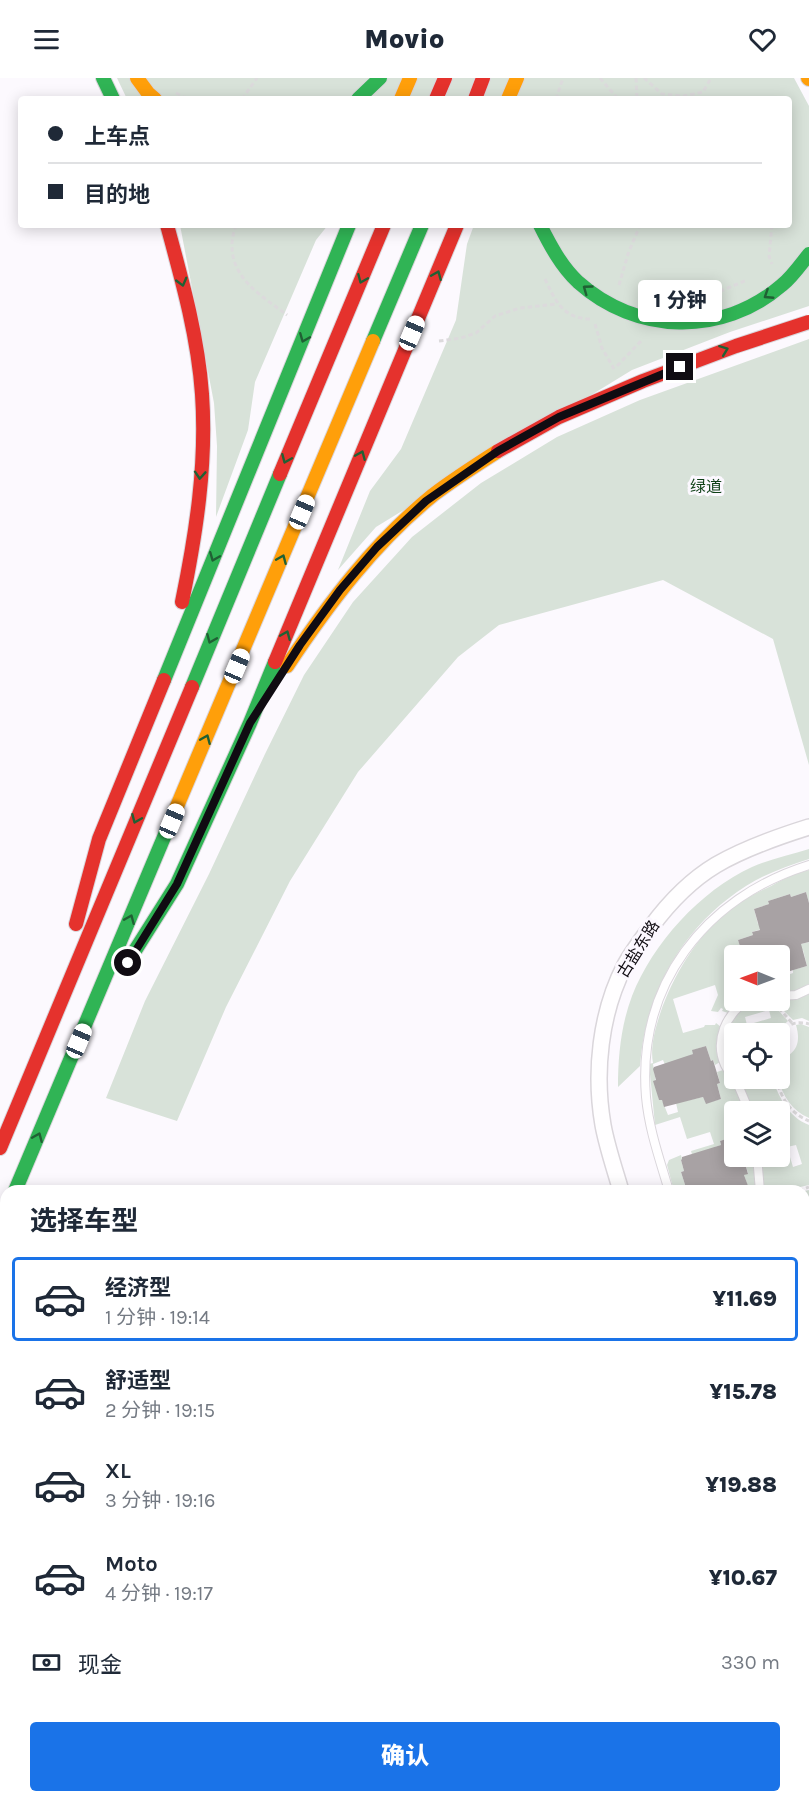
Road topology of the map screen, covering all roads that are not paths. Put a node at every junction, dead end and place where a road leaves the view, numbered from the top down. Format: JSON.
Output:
{"nodes":[{"id":1,"x":103,"y":78,"type":"edge"},
{"id":2,"x":137,"y":78,"type":"edge"},
{"id":3,"x":380,"y":78,"type":"edge"},
{"id":4,"x":410,"y":78,"type":"edge"},
{"id":5,"x":445,"y":78,"type":"edge"},
{"id":6,"x":483,"y":78,"type":"edge"},
{"id":7,"x":517,"y":78,"type":"edge"},
{"id":8,"x":112,"y":96,"type":"edge"},
{"id":9,"x":152,"y":96,"type":"edge"},
{"id":10,"x":361,"y":96,"type":"edge"},
{"id":11,"x":402,"y":96,"type":"edge"},
{"id":12,"x":437,"y":96,"type":"edge"},
{"id":13,"x":476,"y":96,"type":"edge"},
{"id":14,"x":509,"y":96,"type":"edge"},
{"id":15,"x":168,"y":228,"type":"edge"},
{"id":16,"x":349,"y":228,"type":"edge"},
{"id":17,"x":383,"y":228,"type":"edge"},
{"id":18,"x":421,"y":228,"type":"edge"},
{"id":19,"x":456,"y":228,"type":"edge"},
{"id":20,"x":542,"y":228,"type":"edge"},
{"id":21,"x":809,"y":254,"type":"edge"},
{"id":22,"x":809,"y":322,"type":"edge"},
{"id":23,"x":170,"y":667,"type":"junction"},
{"id":24,"x":250,"y":723,"type":"junction"},
{"id":25,"x":809,"y":827,"type":"edge"},
{"id":26,"x":809,"y":865,"type":"edge"},
{"id":27,"x":809,"y":988,"type":"edge"},
{"id":28,"x":790,"y":995,"type":"edge"},
{"id":29,"x":733,"y":1011,"type":"edge"},
{"id":30,"x":48,"y":1029,"type":"junction"},
{"id":31,"x":79,"y":1041,"type":"junction"},
{"id":32,"x":745,"y":1101,"type":"edge"},
{"id":33,"x":0,"y":1148,"type":"edge"},
{"id":34,"x":758,"y":1167,"type":"edge"},
{"id":35,"x":18,"y":1185,"type":"edge"},
{"id":36,"x":619,"y":1185,"type":"edge"},
{"id":37,"x":667,"y":1185,"type":"edge"},
{"id":38,"x":759,"y":1185,"type":"edge"}],
"edges":[{"from":1,"to":8,"type":"main road"},
{"from":2,"to":9,"type":"main road"},
{"from":3,"to":10,"type":"main road"},
{"from":4,"to":11,"type":"main road"},
{"from":5,"to":12,"type":"main road"},
{"from":6,"to":13,"type":"main road"},
{"from":7,"to":14,"type":"main road"},
{"from":15,"to":23,"type":"main road","one_way":true},
{"from":16,"to":23,"type":"main road","one_way":true},
{"from":17,"to":30,"type":"main road","one_way":true},
{"from":31,"to":18,"type":"main road","one_way":true},
{"from":24,"to":19,"type":"main road","one_way":true},
{"from":21,"to":20,"type":"main road","one_way":true,"bridge":true},
{"from":24,"to":22,"type":"main road","one_way":true,"bridge":true},
{"from":23,"to":30,"type":"main road"},
{"from":24,"to":31,"type":"main road"},
{"from":25,"to":36,"type":"street","name":"古盐东路"},
{"from":26,"to":37,"type":"lane"},
{"from":27,"to":28,"type":"lane"},
{"from":29,"to":32,"type":"lane"},
{"from":30,"to":33,"type":"main road"},
{"from":35,"to":31,"type":"main road","one_way":true},
{"from":34,"to":38,"type":"lane"}]}
